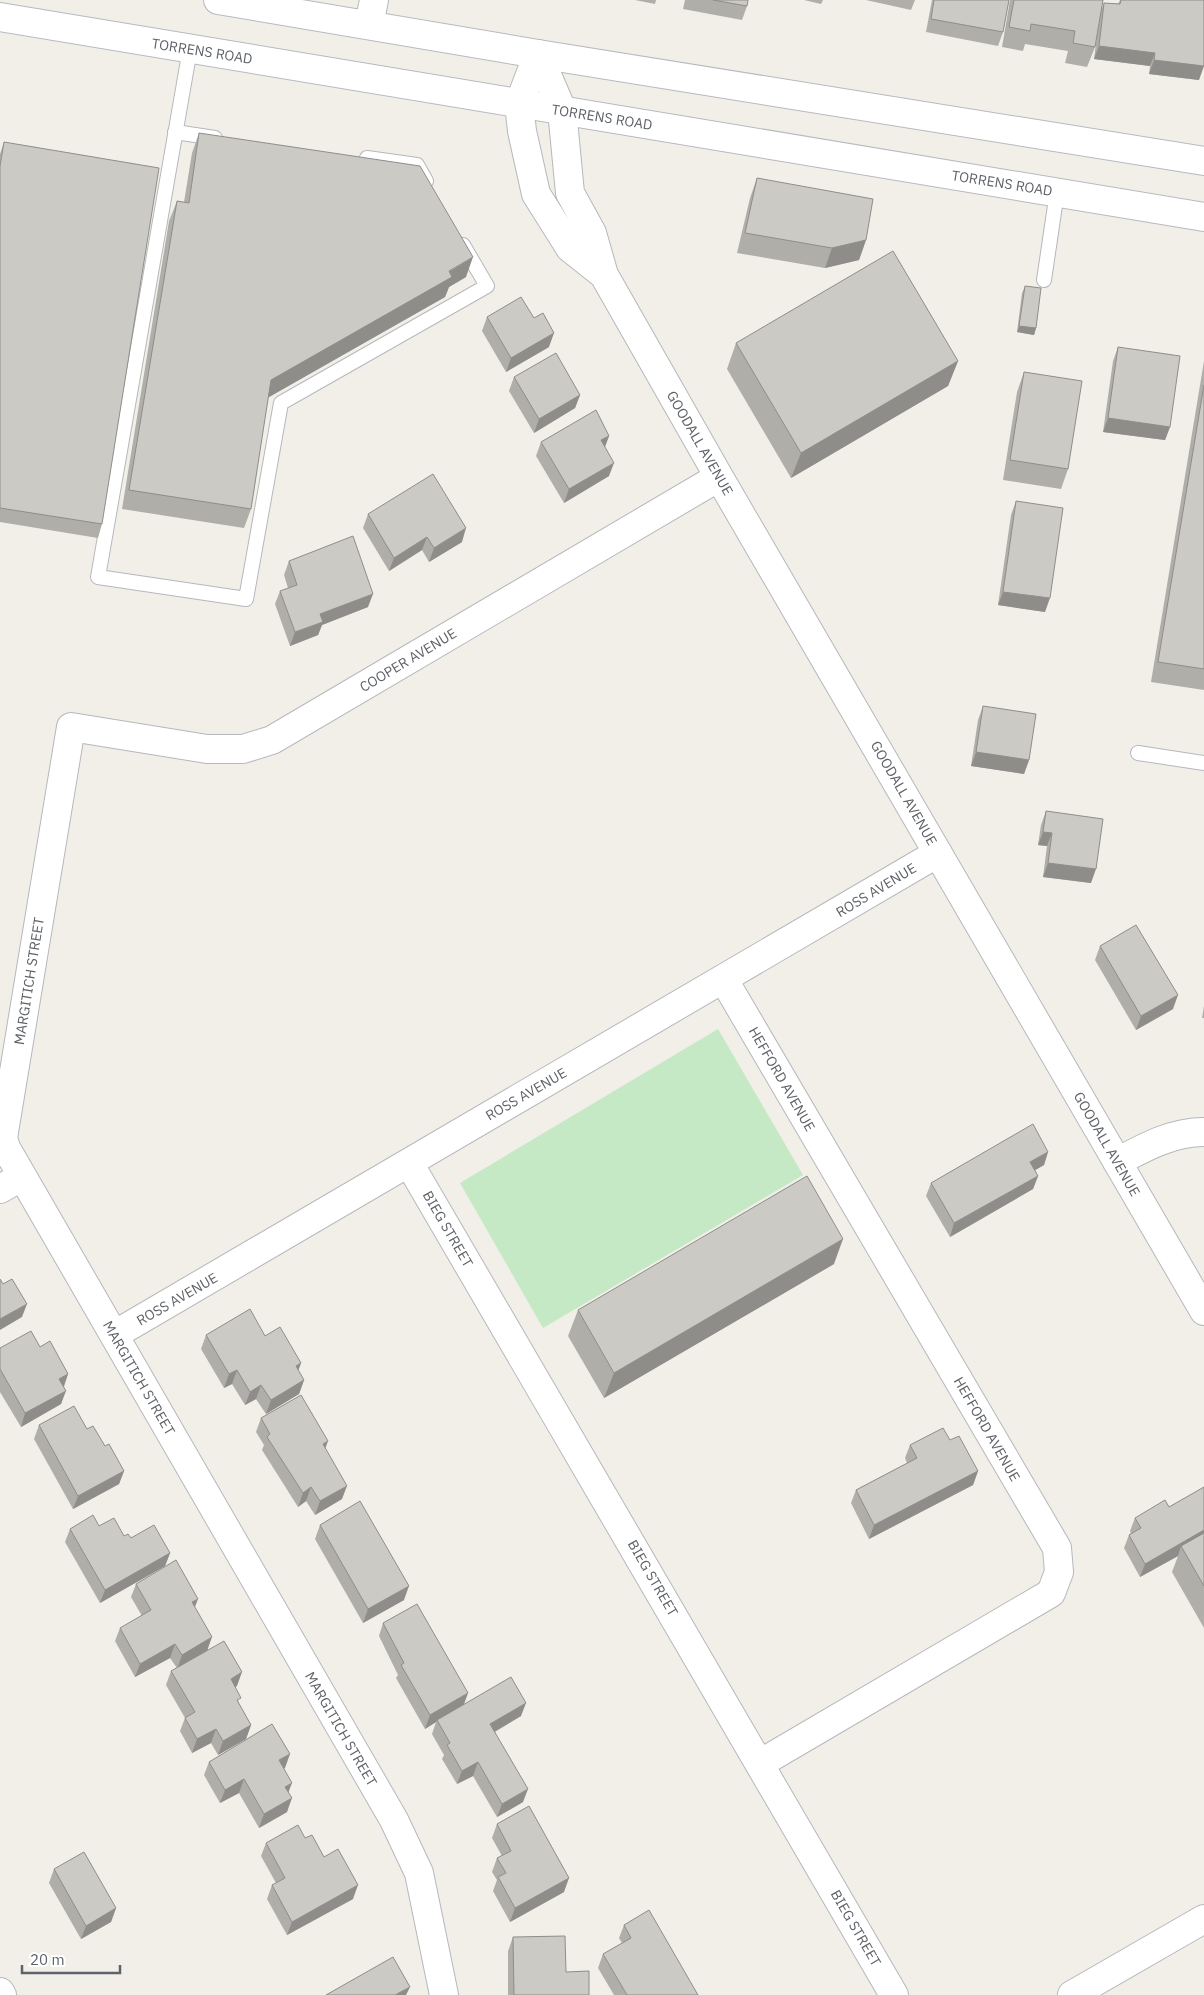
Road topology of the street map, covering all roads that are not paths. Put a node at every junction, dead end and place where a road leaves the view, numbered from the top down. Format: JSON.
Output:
{"nodes":[{"id":1,"x":218,"y":0,"type":"edge"},
{"id":2,"x":371,"y":12,"type":"edge"},
{"id":3,"x":0,"y":17,"type":"edge"},
{"id":4,"x":190,"y":49,"type":"junction"},
{"id":5,"x":538,"y":54,"type":"junction"},
{"id":6,"x":518,"y":104,"type":"junction"},
{"id":7,"x":562,"y":110,"type":"junction"},
{"id":8,"x":175,"y":132,"type":"junction"},
{"id":9,"x":233,"y":140,"type":"edge"},
{"id":10,"x":349,"y":156,"type":"edge"},
{"id":11,"x":1204,"y":161,"type":"edge"},
{"id":12,"x":432,"y":191,"type":"edge"},
{"id":13,"x":1057,"y":192,"type":"junction"},
{"id":14,"x":1204,"y":217,"type":"edge"},
{"id":15,"x":457,"y":234,"type":"edge"},
{"id":16,"x":604,"y":275,"type":"junction"},
{"id":17,"x":1044,"y":280,"type":"dead end"},
{"id":18,"x":718,"y":477,"type":"junction"},
{"id":19,"x":72,"y":727,"type":"joint"},
{"id":20,"x":1138,"y":754,"type":"dead end"},
{"id":21,"x":1204,"y":763,"type":"edge"},
{"id":22,"x":938,"y":853,"type":"junction"},
{"id":23,"x":724,"y":980,"type":"junction"},
{"id":24,"x":1204,"y":1132,"type":"edge"},
{"id":25,"x":409,"y":1162,"type":"junction"},
{"id":26,"x":1117,"y":1162,"type":"junction"},
{"id":27,"x":10,"y":1183,"type":"edge"},
{"id":28,"x":1204,"y":1312,"type":"edge"},
{"id":29,"x":114,"y":1335,"type":"junction"},
{"id":30,"x":761,"y":1763,"type":"junction"},
{"id":31,"x":1204,"y":1919,"type":"edge"},
{"id":32,"x":0,"y":1992,"type":"edge"},
{"id":33,"x":2,"y":1995,"type":"edge"},
{"id":34,"x":444,"y":1995,"type":"edge"},
{"id":35,"x":894,"y":1995,"type":"edge"},
{"id":36,"x":1072,"y":1995,"type":"edge"}],
"edges":[{"from":1,"to":2,"type":"street"},
{"from":2,"to":5,"type":"street"},
{"from":3,"to":4,"type":"street","name":"TORRENS ROAD"},
{"from":4,"to":6,"type":"street","name":"TORRENS ROAD"},
{"from":4,"to":8,"type":"lane"},
{"from":5,"to":6,"type":"street"},
{"from":5,"to":7,"type":"street","name":"GOODALL AVENUE"},
{"from":5,"to":11,"type":"street"},
{"from":6,"to":7,"type":"street","name":"TORRENS ROAD"},
{"from":6,"to":16,"type":"street","name":"GOODALL AVENUE"},
{"from":7,"to":13,"type":"street","name":"TORRENS ROAD"},
{"from":7,"to":16,"type":"street","name":"GOODALL AVENUE"},
{"from":8,"to":9,"type":"lane"},
{"from":8,"to":15,"type":"lane"},
{"from":10,"to":12,"type":"lane"},
{"from":13,"to":14,"type":"street","name":"TORRENS ROAD"},
{"from":13,"to":17,"type":"lane"},
{"from":16,"to":18,"type":"street","name":"GOODALL AVENUE"},
{"from":18,"to":19,"type":"street","name":"COOPER AVENUE"},
{"from":18,"to":22,"type":"street","name":"GOODALL AVENUE"},
{"from":19,"to":27,"type":"street","name":"MARGITICH STREET"},
{"from":20,"to":21,"type":"lane"},
{"from":22,"to":23,"type":"street","name":"ROSS AVENUE"},
{"from":22,"to":26,"type":"street","name":"GOODALL AVENUE"},
{"from":23,"to":25,"type":"street","name":"ROSS AVENUE"},
{"from":23,"to":30,"type":"street","name":"HEFFORD AVENUE"},
{"from":24,"to":26,"type":"street"},
{"from":25,"to":29,"type":"street","name":"ROSS AVENUE"},
{"from":25,"to":30,"type":"street","name":"BIEG STREET"},
{"from":26,"to":28,"type":"street","name":"GOODALL AVENUE"},
{"from":27,"to":29,"type":"street","name":"MARGITICH STREET"},
{"from":29,"to":34,"type":"street","name":"MARGITICH STREET"},
{"from":30,"to":35,"type":"street","name":"BIEG STREET"},
{"from":31,"to":36,"type":"street"},
{"from":32,"to":33,"type":"street"}]}
